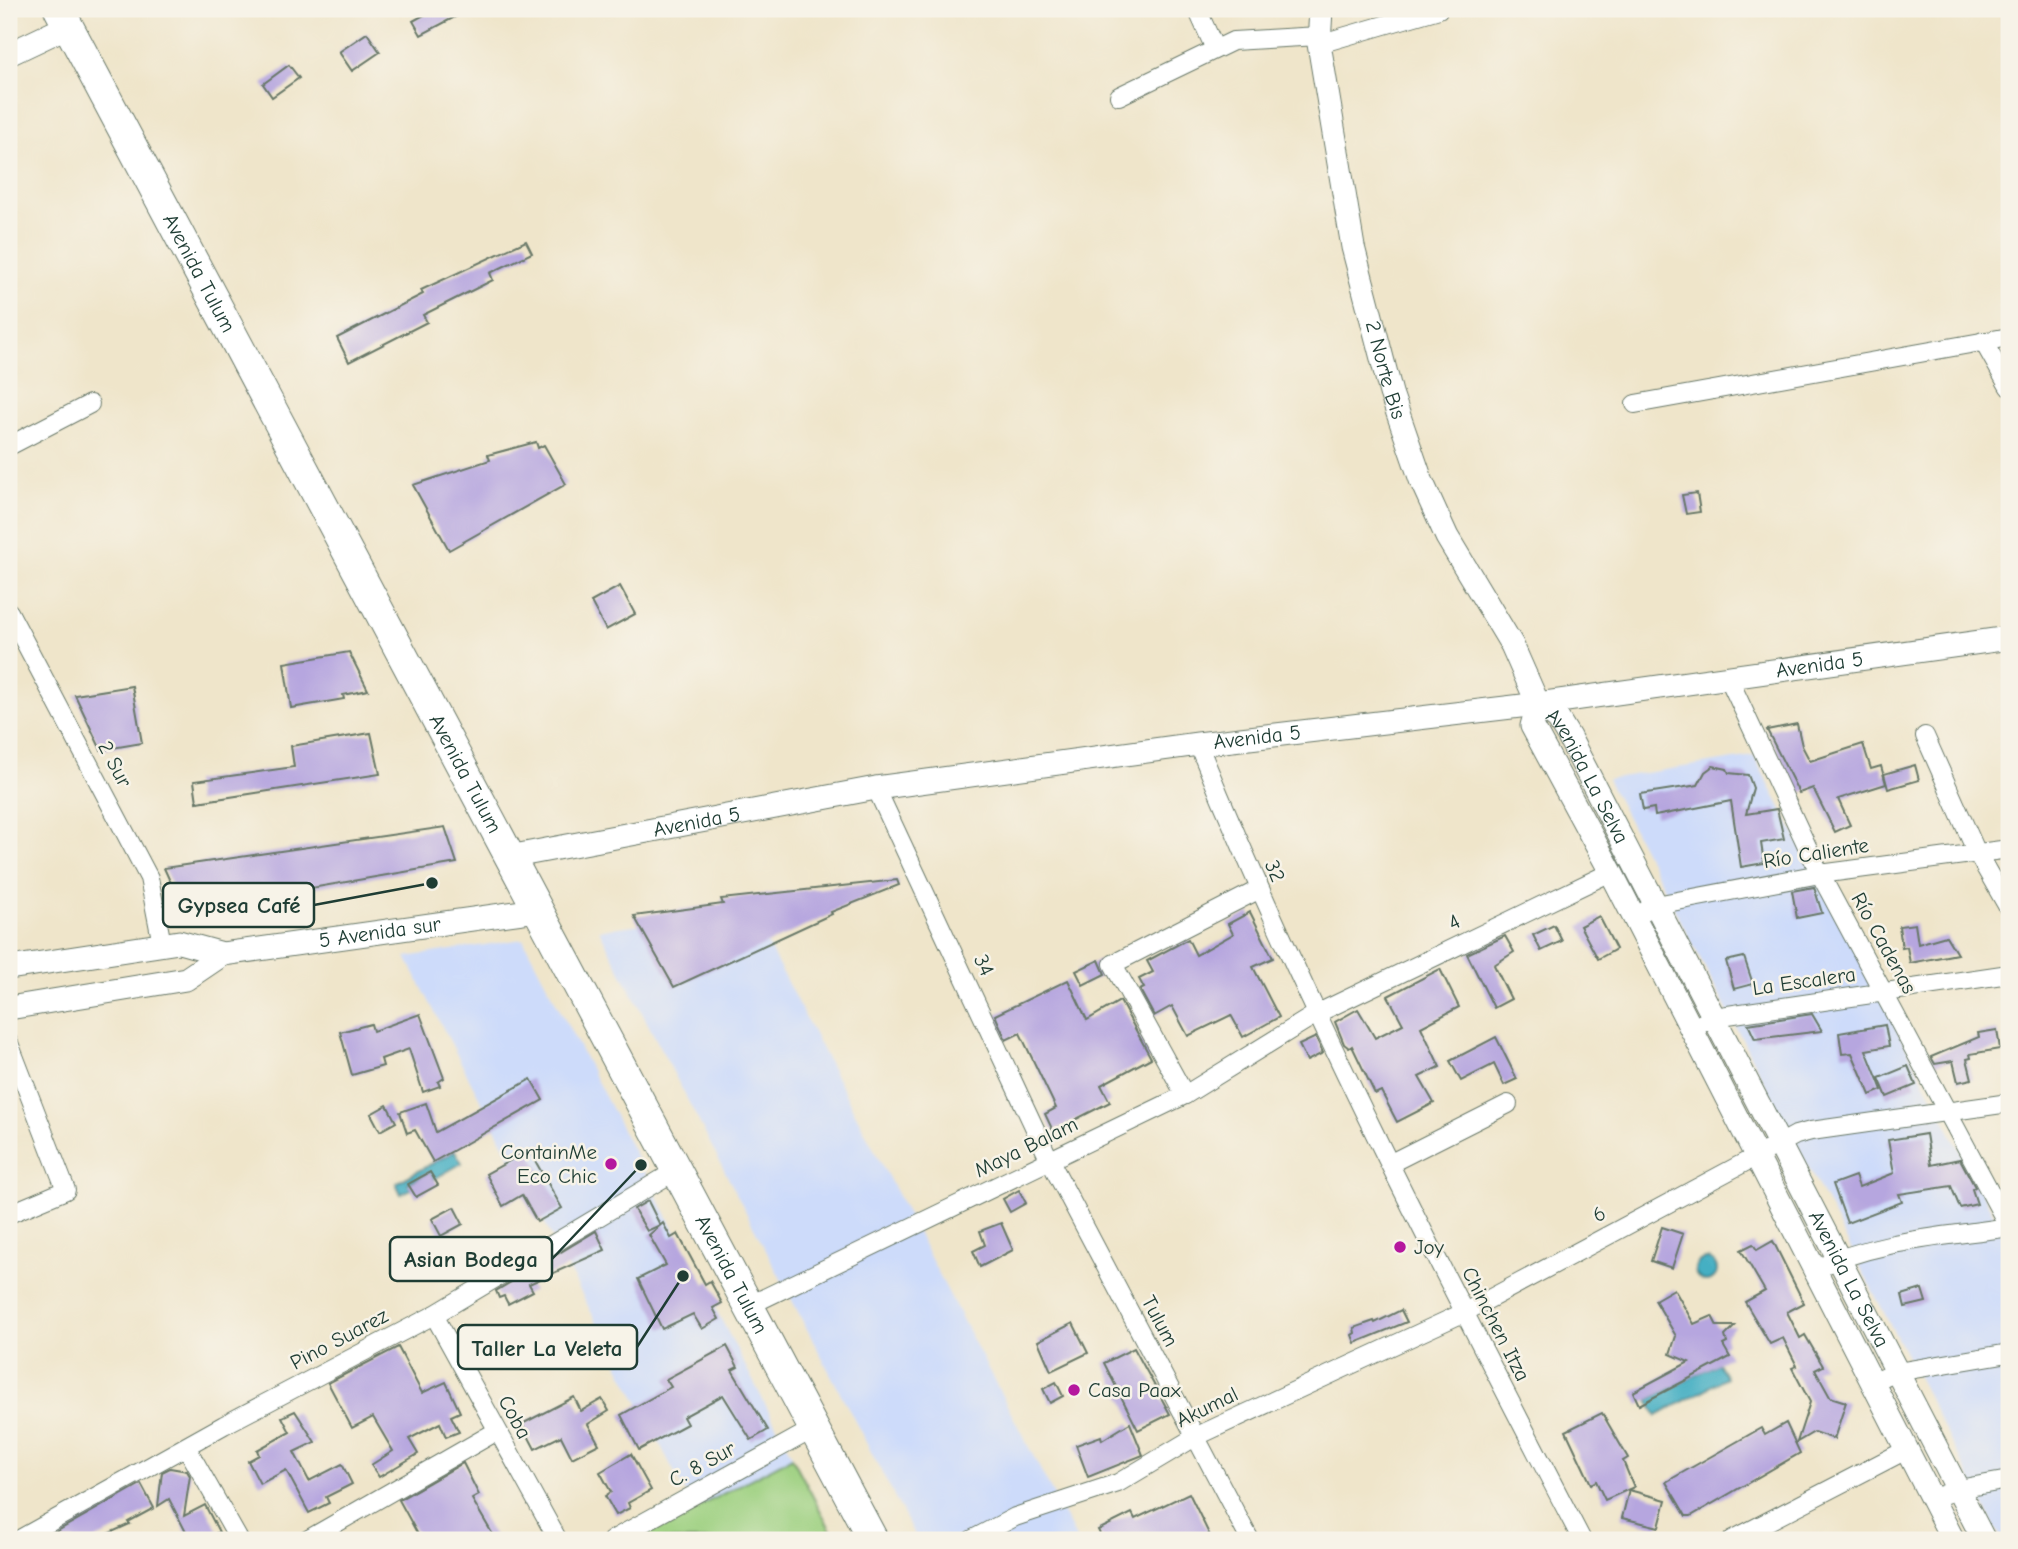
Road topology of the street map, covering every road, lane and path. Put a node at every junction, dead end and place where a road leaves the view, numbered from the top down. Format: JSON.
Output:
{"nodes":[{"id":1,"x":1197,"y":9,"type":"edge"},
{"id":2,"x":1321,"y":9,"type":"edge"},
{"id":3,"x":1439,"y":9,"type":"edge"},
{"id":4,"x":63,"y":17,"type":"edge"},
{"id":5,"x":1319,"y":40,"type":"junction"},
{"id":6,"x":1215,"y":48,"type":"junction"},
{"id":7,"x":9,"y":54,"type":"edge"},
{"id":8,"x":1119,"y":96,"type":"dead end"},
{"id":9,"x":2009,"y":337,"type":"edge"},
{"id":10,"x":1983,"y":341,"type":"junction"},
{"id":11,"x":2009,"y":387,"type":"edge"},
{"id":12,"x":90,"y":404,"type":"dead end"},
{"id":13,"x":1635,"y":404,"type":"dead end"},
{"id":14,"x":9,"y":446,"type":"edge"},
{"id":15,"x":9,"y":612,"type":"edge"},
{"id":16,"x":2009,"y":638,"type":"edge"},
{"id":17,"x":1728,"y":677,"type":"junction"},
{"id":18,"x":1538,"y":704,"type":"junction"},
{"id":19,"x":1926,"y":736,"type":"dead end"},
{"id":20,"x":1198,"y":744,"type":"junction"},
{"id":21,"x":876,"y":788,"type":"junction"},
{"id":22,"x":2009,"y":849,"type":"edge"},
{"id":23,"x":1978,"y":853,"type":"junction"},
{"id":24,"x":509,"y":857,"type":"junction"},
{"id":25,"x":1611,"y":872,"type":"junction"},
{"id":26,"x":1821,"y":874,"type":"junction"},
{"id":27,"x":1258,"y":890,"type":"junction"},
{"id":28,"x":1656,"y":905,"type":"junction"},
{"id":29,"x":2009,"y":909,"type":"edge"},
{"id":30,"x":537,"y":910,"type":"junction"},
{"id":31,"x":1633,"y":916,"type":"junction"},
{"id":32,"x":162,"y":944,"type":"junction"},
{"id":33,"x":223,"y":954,"type":"junction"},
{"id":34,"x":9,"y":968,"type":"edge"},
{"id":35,"x":2009,"y":974,"type":"edge"},
{"id":36,"x":1885,"y":993,"type":"junction"},
{"id":37,"x":9,"y":1009,"type":"edge"},
{"id":38,"x":1316,"y":1014,"type":"junction"},
{"id":39,"x":1714,"y":1017,"type":"junction"},
{"id":40,"x":1691,"y":1029,"type":"junction"},
{"id":41,"x":9,"y":1043,"type":"edge"},
{"id":42,"x":1185,"y":1095,"type":"junction"},
{"id":43,"x":2009,"y":1103,"type":"edge"},
{"id":44,"x":1508,"y":1104,"type":"dead end"},
{"id":45,"x":1949,"y":1113,"type":"junction"},
{"id":46,"x":1779,"y":1144,"type":"junction"},
{"id":47,"x":1756,"y":1156,"type":"junction"},
{"id":48,"x":1049,"y":1161,"type":"junction"},
{"id":49,"x":1391,"y":1163,"type":"junction"},
{"id":50,"x":677,"y":1170,"type":"junction"},
{"id":51,"x":9,"y":1214,"type":"edge"},
{"id":52,"x":2009,"y":1227,"type":"edge"},
{"id":53,"x":1838,"y":1258,"type":"junction"},
{"id":54,"x":1814,"y":1270,"type":"junction"},
{"id":55,"x":748,"y":1306,"type":"junction"},
{"id":56,"x":1463,"y":1312,"type":"junction"},
{"id":57,"x":433,"y":1315,"type":"junction"},
{"id":58,"x":2009,"y":1353,"type":"edge"},
{"id":59,"x":1897,"y":1372,"type":"junction"},
{"id":60,"x":1872,"y":1383,"type":"junction"},
{"id":61,"x":815,"y":1428,"type":"junction"},
{"id":62,"x":497,"y":1431,"type":"junction"},
{"id":63,"x":1195,"y":1437,"type":"junction"},
{"id":64,"x":187,"y":1447,"type":"junction"},
{"id":65,"x":1906,"y":1450,"type":"junction"},
{"id":66,"x":2009,"y":1480,"type":"edge"},
{"id":67,"x":1958,"y":1489,"type":"junction"},
{"id":68,"x":1931,"y":1499,"type":"junction"},
{"id":69,"x":20,"y":1540,"type":"edge"},
{"id":70,"x":239,"y":1540,"type":"edge"},
{"id":71,"x":307,"y":1540,"type":"edge"},
{"id":72,"x":558,"y":1540,"type":"edge"},
{"id":73,"x":612,"y":1540,"type":"edge"},
{"id":74,"x":873,"y":1540,"type":"edge"},
{"id":75,"x":971,"y":1540,"type":"edge"},
{"id":76,"x":1250,"y":1540,"type":"edge"},
{"id":77,"x":1582,"y":1540,"type":"edge"},
{"id":78,"x":1732,"y":1540,"type":"edge"},
{"id":79,"x":1953,"y":1540,"type":"edge"},
{"id":80,"x":1984,"y":1540,"type":"edge"}],
"edges":[{"from":1,"to":6,"type":"street"},
{"from":2,"to":5,"type":"street","name":"2 Norte Bis"},
{"from":3,"to":5,"type":"street"},
{"from":4,"to":7,"type":"street"},
{"from":4,"to":24,"type":"highway","name":"Avenida Tulum"},
{"from":5,"to":6,"type":"street"},
{"from":5,"to":18,"type":"street","name":"2 Norte Bis"},
{"from":6,"to":8,"type":"street"},
{"from":9,"to":10,"type":"street"},
{"from":10,"to":11,"type":"street"},
{"from":10,"to":13,"type":"street"},
{"from":12,"to":14,"type":"street"},
{"from":15,"to":32,"type":"street","name":"2 Sur"},
{"from":16,"to":17,"type":"street","name":"Avenida 5"},
{"from":17,"to":18,"type":"street","name":"Avenida 5"},
{"from":17,"to":26,"type":"street","name":"Río Cadenas"},
{"from":18,"to":20,"type":"street","name":"Avenida 5"},
{"from":18,"to":25,"type":"street","name":"Avenida La Selva"},
{"from":18,"to":28,"type":"street","name":"Avenida La Selva"},
{"from":19,"to":23,"type":"street"},
{"from":20,"to":21,"type":"street","name":"Avenida 5"},
{"from":20,"to":27,"type":"street","name":"32"},
{"from":21,"to":24,"type":"street","name":"Avenida 5"},
{"from":21,"to":48,"type":"street","name":"34"},
{"from":22,"to":23,"type":"street","name":"Río Caliente"},
{"from":23,"to":26,"type":"street","name":"Río Caliente"},
{"from":23,"to":29,"type":"street"},
{"from":24,"to":30,"type":"highway","name":"Avenida Tulum"},
{"from":25,"to":31,"type":"street","name":"Avenida La Selva"},
{"from":25,"to":38,"type":"street","name":"4"},
{"from":26,"to":28,"type":"street","name":"Río Caliente"},
{"from":26,"to":36,"type":"street","name":"Río Cadenas"},
{"from":27,"to":38,"type":"street","name":"32"},
{"from":27,"to":42,"type":"street"},
{"from":28,"to":31,"type":"street","name":"Río Caliente"},
{"from":28,"to":39,"type":"street","name":"Avenida La Selva"},
{"from":30,"to":33,"type":"street","name":"5 Avenida sur"},
{"from":30,"to":50,"type":"highway","name":"Avenida Tulum"},
{"from":31,"to":40,"type":"street","name":"Avenida La Selva"},
{"from":32,"to":33,"type":"street"},
{"from":32,"to":34,"type":"street"},
{"from":33,"to":37,"type":"street"},
{"from":35,"to":36,"type":"street","name":"La Escalera"},
{"from":36,"to":39,"type":"street","name":"La Escalera"},
{"from":36,"to":45,"type":"street","name":"Río Cadenas"},
{"from":38,"to":42,"type":"street","name":"Maya Balam"},
{"from":38,"to":49,"type":"street","name":"Chinchen Itza"},
{"from":39,"to":40,"type":"street","name":"La Escalera"},
{"from":39,"to":46,"type":"street","name":"Avenida La Selva"},
{"from":40,"to":47,"type":"street","name":"Avenida La Selva"},
{"from":41,"to":51,"type":"street"},
{"from":42,"to":48,"type":"street","name":"Maya Balam"},
{"from":43,"to":45,"type":"street","name":"6"},
{"from":44,"to":49,"type":"street"},
{"from":45,"to":46,"type":"street","name":"6"},
{"from":45,"to":52,"type":"street","name":"Río Cadenas"},
{"from":46,"to":47,"type":"street","name":"6"},
{"from":46,"to":53,"type":"street","name":"Avenida La Selva"},
{"from":47,"to":54,"type":"street","name":"Avenida La Selva"},
{"from":47,"to":56,"type":"street","name":"6"},
{"from":48,"to":55,"type":"street","name":"Maya Balam"},
{"from":48,"to":63,"type":"street","name":"Tulum"},
{"from":49,"to":56,"type":"street","name":"Chinchen Itza"},
{"from":50,"to":55,"type":"highway","name":"Avenida Tulum"},
{"from":50,"to":57,"type":"street","name":"Pino Suarez"},
{"from":52,"to":53,"type":"street"},
{"from":53,"to":54,"type":"street"},
{"from":53,"to":59,"type":"street","name":"Avenida La Selva"},
{"from":54,"to":60,"type":"street","name":"Avenida La Selva"},
{"from":55,"to":61,"type":"highway","name":"Avenida Tulum"},
{"from":56,"to":63,"type":"street","name":"Akumal"},
{"from":56,"to":77,"type":"street","name":"Chinchen Itza"},
{"from":57,"to":62,"type":"street","name":"Coba"},
{"from":57,"to":64,"type":"street","name":"Pino Suarez"},
{"from":58,"to":59,"type":"street"},
{"from":59,"to":60,"type":"street"},
{"from":59,"to":67,"type":"street","name":"Avenida La Selva"},
{"from":60,"to":65,"type":"street","name":"Avenida La Selva"},
{"from":61,"to":73,"type":"street","name":"C. 8 Sur"},
{"from":61,"to":74,"type":"highway","name":"Avenida Tulum"},
{"from":62,"to":71,"type":"street"},
{"from":62,"to":72,"type":"street","name":"Coba"},
{"from":63,"to":75,"type":"street","name":"Akumal"},
{"from":63,"to":76,"type":"street","name":"Tulum"},
{"from":64,"to":69,"type":"street","name":"Pino Suarez"},
{"from":64,"to":70,"type":"street"},
{"from":65,"to":68,"type":"street","name":"Avenida La Selva"},
{"from":65,"to":78,"type":"street"},
{"from":66,"to":67,"type":"street"},
{"from":67,"to":68,"type":"street"},
{"from":67,"to":80,"type":"street","name":"Avenida La Selva"},
{"from":68,"to":79,"type":"street","name":"Avenida La Selva"}]}
